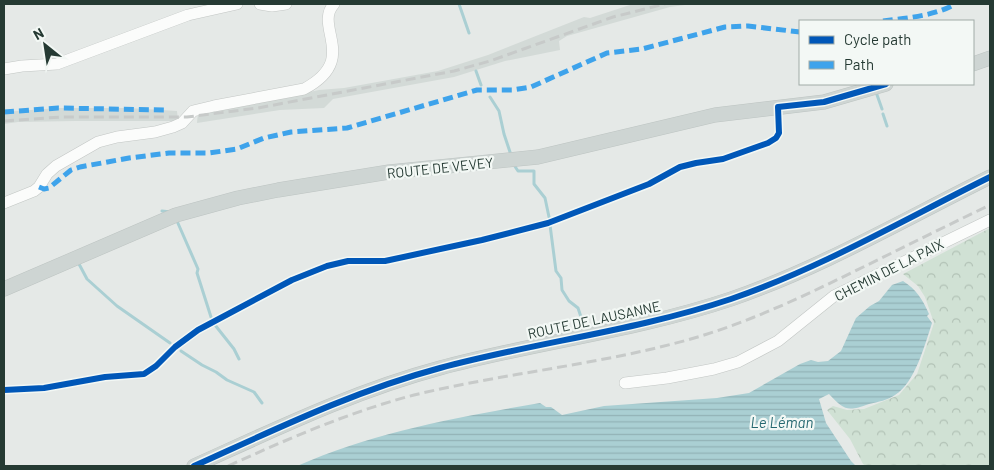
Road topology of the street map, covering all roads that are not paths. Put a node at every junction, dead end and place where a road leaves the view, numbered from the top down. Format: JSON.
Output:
{"nodes":[{"id":1,"x":237,"y":4,"type":"edge"},
{"id":2,"x":260,"y":4,"type":"edge"},
{"id":3,"x":286,"y":4,"type":"edge"},
{"id":4,"x":334,"y":4,"type":"edge"},
{"id":5,"x":990,"y":58,"type":"edge"},
{"id":6,"x":974,"y":64,"type":"edge"},
{"id":7,"x":4,"y":70,"type":"edge"},
{"id":8,"x":883,"y":85,"type":"edge"},
{"id":9,"x":990,"y":177,"type":"edge"},
{"id":10,"x":4,"y":203,"type":"edge"},
{"id":11,"x":990,"y":220,"type":"edge"},
{"id":12,"x":4,"y":288,"type":"edge"},
{"id":13,"x":625,"y":383,"type":"dead end"},
{"id":14,"x":194,"y":466,"type":"edge"}],
"edges":[{"from":1,"to":7,"type":"street"},
{"from":2,"to":3,"type":"street"},
{"from":4,"to":10,"type":"street"},
{"from":5,"to":6,"type":"main road"},
{"from":8,"to":12,"type":"main road","name":"ROUTE DE VEVEY"},
{"from":9,"to":14,"type":"main road","name":"ROUTE DE LAUSANNE"},
{"from":11,"to":13,"type":"street","name":"CHEMIN DE LA PAIX"}]}
